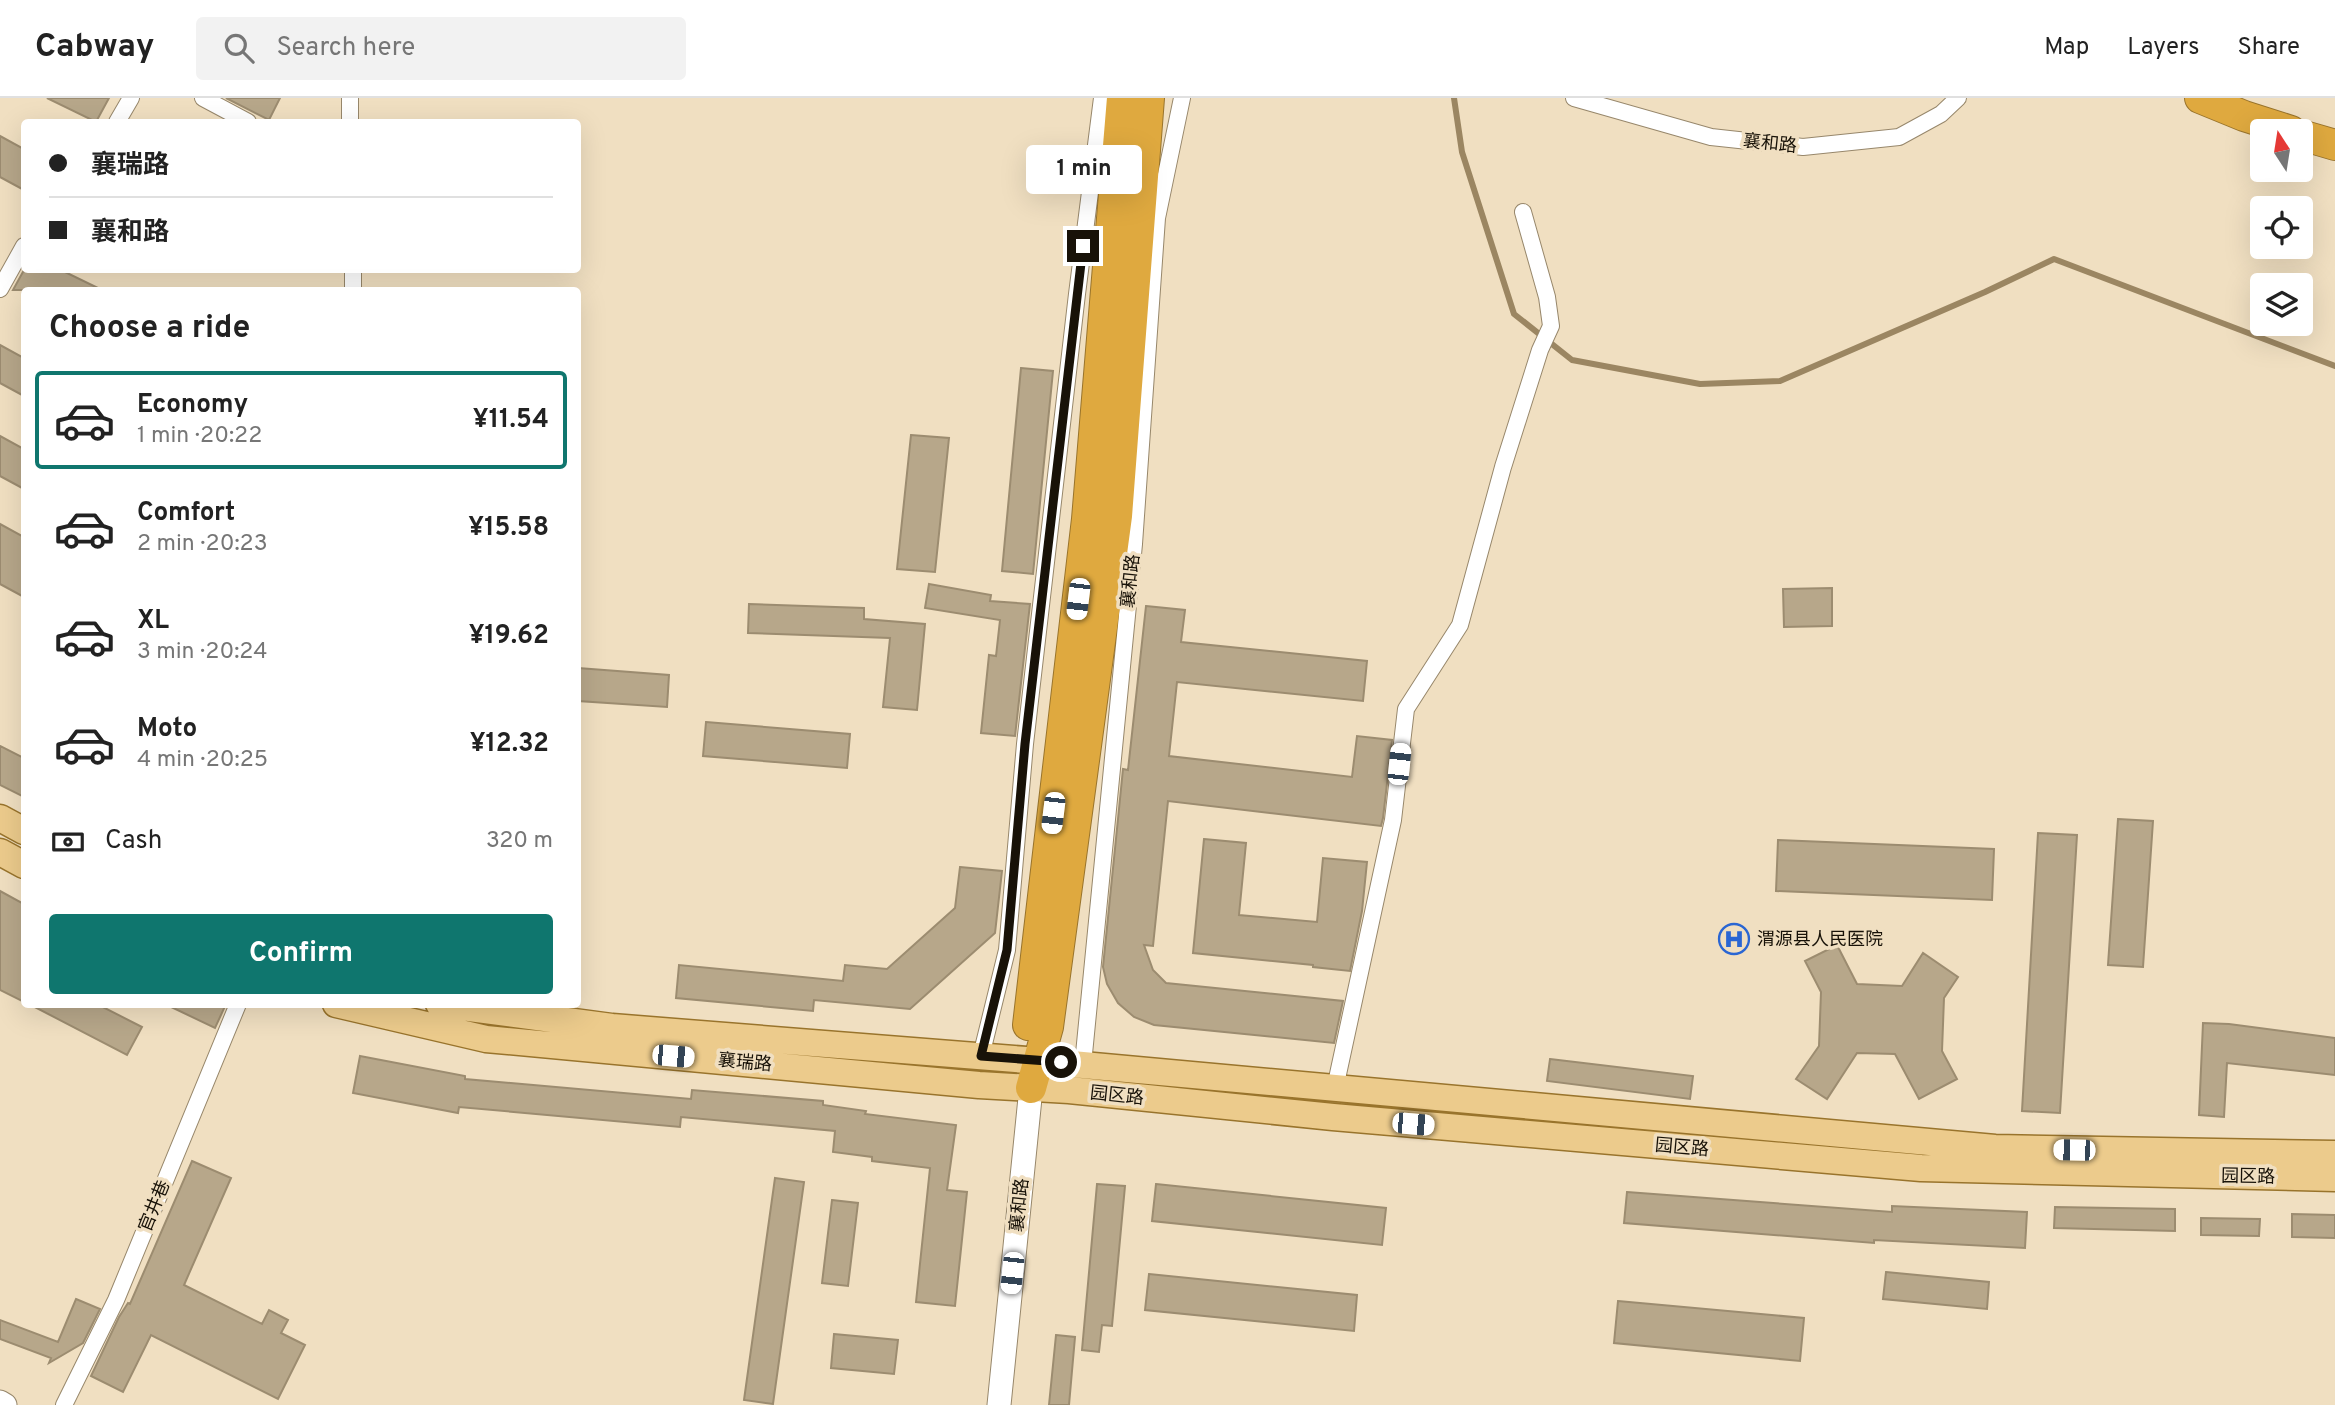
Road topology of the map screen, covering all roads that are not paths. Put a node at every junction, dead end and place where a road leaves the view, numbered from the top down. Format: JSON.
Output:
{"nodes":[{"id":1,"x":131,"y":98,"type":"edge"},
{"id":2,"x":203,"y":98,"type":"edge"},
{"id":3,"x":350,"y":98,"type":"edge"},
{"id":4,"x":1102,"y":98,"type":"edge"},
{"id":5,"x":1122,"y":98,"type":"edge"},
{"id":6,"x":1182,"y":98,"type":"edge"},
{"id":7,"x":1574,"y":98,"type":"edge"},
{"id":8,"x":1958,"y":98,"type":"edge"},
{"id":9,"x":2189,"y":98,"type":"edge"},
{"id":10,"x":2200,"y":98,"type":"edge"},
{"id":11,"x":1150,"y":103,"type":"edge"},
{"id":12,"x":2244,"y":116,"type":"junction"},
{"id":13,"x":119,"y":119,"type":"edge"},
{"id":14,"x":242,"y":119,"type":"edge"},
{"id":15,"x":350,"y":119,"type":"edge"},
{"id":16,"x":2253,"y":119,"type":"edge"},
{"id":17,"x":2314,"y":139,"type":"edge"},
{"id":18,"x":2335,"y":145,"type":"edge"},
{"id":19,"x":1523,"y":212,"type":"dead end"},
{"id":20,"x":21,"y":251,"type":"edge"},
{"id":21,"x":0,"y":289,"type":"edge"},
{"id":22,"x":0,"y":818,"type":"edge"},
{"id":23,"x":21,"y":829,"type":"edge"},
{"id":24,"x":0,"y":852,"type":"edge"},
{"id":25,"x":21,"y":862,"type":"edge"},
{"id":26,"x":236,"y":1008,"type":"edge"},
{"id":27,"x":353,"y":1008,"type":"edge"},
{"id":28,"x":469,"y":1008,"type":"edge"},
{"id":29,"x":981,"y":1056,"type":"junction"},
{"id":30,"x":1083,"y":1065,"type":"junction"},
{"id":31,"x":1035,"y":1074,"type":"junction"},
{"id":32,"x":1335,"y":1088,"type":"junction"},
{"id":33,"x":2335,"y":1154,"type":"edge"},
{"id":34,"x":2335,"y":1178,"type":"edge"},
{"id":35,"x":0,"y":1402,"type":"edge"},
{"id":36,"x":5,"y":1405,"type":"edge"},
{"id":37,"x":64,"y":1405,"type":"edge"},
{"id":38,"x":999,"y":1405,"type":"edge"}],
"edges":[{"from":1,"to":13,"type":"street"},
{"from":2,"to":14,"type":"street"},
{"from":3,"to":15,"type":"street"},
{"from":4,"to":29,"type":"street"},
{"from":5,"to":31,"type":"highway"},
{"from":6,"to":30,"type":"street","name":"襄和路"},
{"from":7,"to":8,"type":"street","name":"襄和路"},
{"from":9,"to":12,"type":"highway"},
{"from":10,"to":12,"type":"highway"},
{"from":11,"to":31,"type":"highway"},
{"from":12,"to":16,"type":"highway"},
{"from":17,"to":18,"type":"highway"},
{"from":19,"to":32,"type":"street"},
{"from":20,"to":21,"type":"street"},
{"from":22,"to":23,"type":"main road"},
{"from":24,"to":25,"type":"main road"},
{"from":26,"to":37,"type":"street","name":"官井巷"},
{"from":27,"to":31,"type":"main road","name":"襄瑞路"},
{"from":28,"to":29,"type":"main road","name":"襄瑞路"},
{"from":29,"to":31,"type":"main road","name":"襄瑞路"},
{"from":30,"to":31,"type":"main road","name":"园区路"},
{"from":30,"to":32,"type":"main road","name":"园区路"},
{"from":31,"to":34,"type":"main road","name":"园区路"},
{"from":31,"to":38,"type":"main road","name":"襄和路"},
{"from":32,"to":33,"type":"main road","name":"园区路"},
{"from":35,"to":36,"type":"main road"}]}
